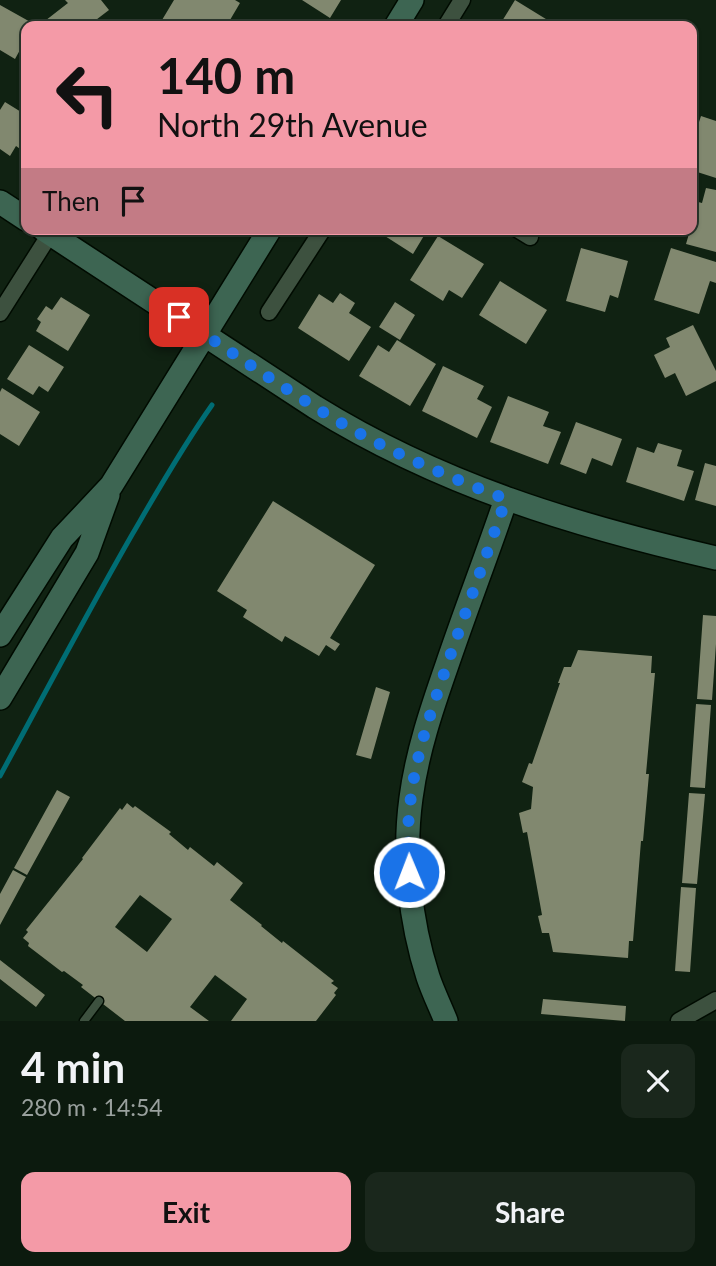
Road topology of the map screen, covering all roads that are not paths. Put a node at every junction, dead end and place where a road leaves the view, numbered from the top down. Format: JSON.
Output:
{"nodes":[{"id":1,"x":412,"y":0,"type":"edge"},
{"id":2,"x":462,"y":0,"type":"edge"},
{"id":3,"x":399,"y":21,"type":"edge"},
{"id":4,"x":449,"y":21,"type":"edge"},
{"id":5,"x":0,"y":202,"type":"edge"},
{"id":6,"x":21,"y":216,"type":"edge"},
{"id":7,"x":44,"y":235,"type":"edge"},
{"id":8,"x":51,"y":235,"type":"edge"},
{"id":9,"x":266,"y":235,"type":"edge"},
{"id":10,"x":319,"y":235,"type":"edge"},
{"id":11,"x":269,"y":312,"type":"dead end"},
{"id":12,"x":0,"y":313,"type":"edge"},
{"id":13,"x":205,"y":335,"type":"junction"},
{"id":14,"x":111,"y":486,"type":"junction"},
{"id":15,"x":506,"y":499,"type":"junction"},
{"id":16,"x":716,"y":558,"type":"edge"},
{"id":17,"x":0,"y":635,"type":"edge"},
{"id":18,"x":0,"y":698,"type":"edge"},
{"id":19,"x":716,"y":1000,"type":"edge"},
{"id":20,"x":99,"y":1001,"type":"dead end"},
{"id":21,"x":84,"y":1021,"type":"edge"},
{"id":22,"x":446,"y":1021,"type":"edge"},
{"id":23,"x":679,"y":1021,"type":"edge"}],
"edges":[{"from":1,"to":3,"type":"street"},
{"from":2,"to":4,"type":"street"},
{"from":5,"to":6,"type":"street"},
{"from":7,"to":12,"type":"street"},
{"from":8,"to":13,"type":"street"},
{"from":9,"to":13,"type":"street"},
{"from":10,"to":11,"type":"street"},
{"from":13,"to":14,"type":"street"},
{"from":13,"to":15,"type":"street"},
{"from":14,"to":17,"type":"street"},
{"from":14,"to":18,"type":"street"},
{"from":15,"to":16,"type":"street"},
{"from":15,"to":22,"type":"street"},
{"from":19,"to":23,"type":"street"},
{"from":20,"to":21,"type":"lane"}]}
